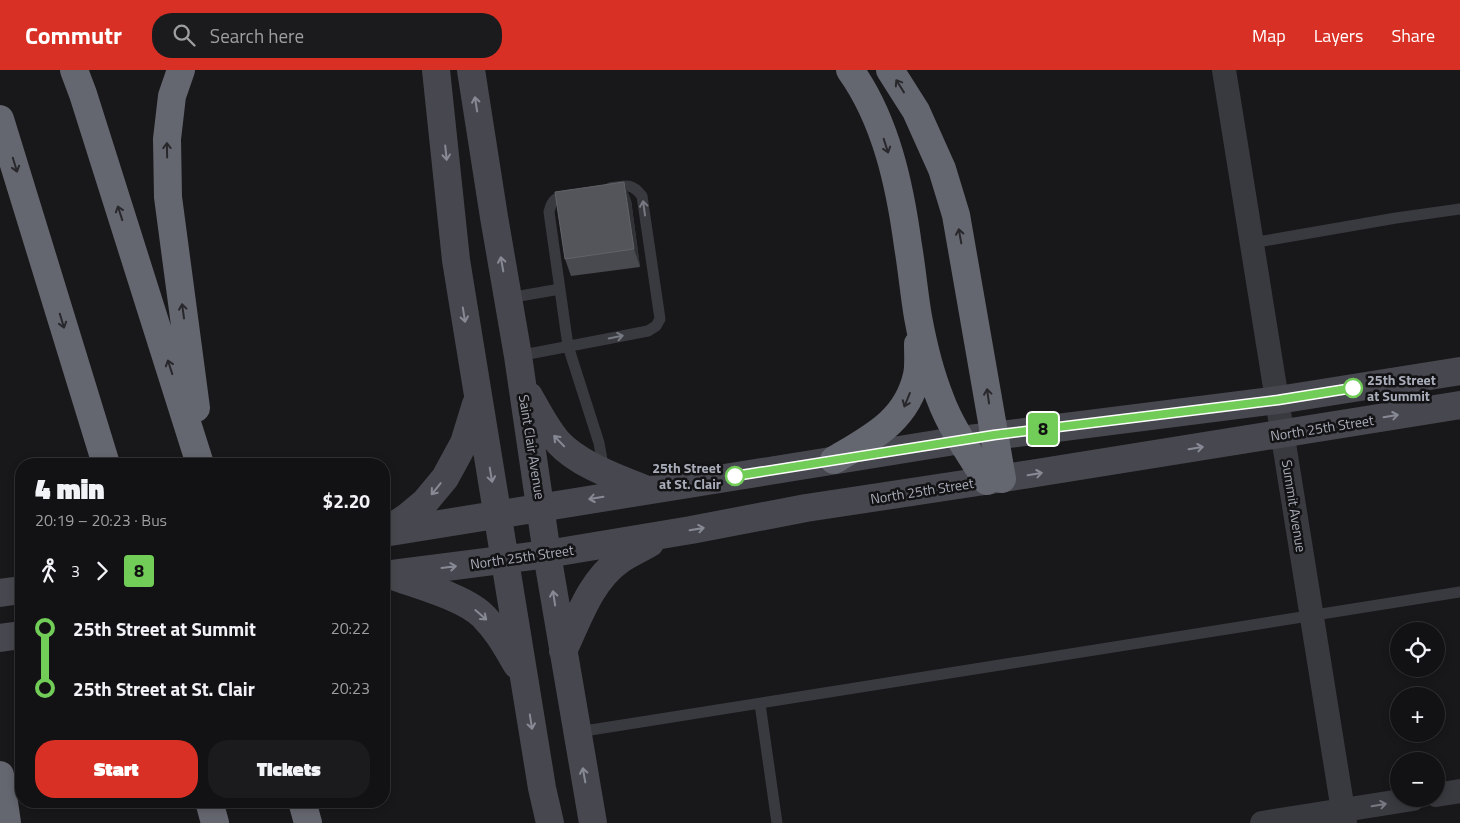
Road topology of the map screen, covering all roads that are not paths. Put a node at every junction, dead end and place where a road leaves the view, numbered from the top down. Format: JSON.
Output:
{"nodes":[{"id":1,"x":74,"y":70,"type":"edge"},
{"id":2,"x":181,"y":70,"type":"edge"},
{"id":3,"x":436,"y":70,"type":"edge"},
{"id":4,"x":471,"y":70,"type":"edge"},
{"id":5,"x":850,"y":70,"type":"edge"},
{"id":6,"x":890,"y":70,"type":"edge"},
{"id":7,"x":1224,"y":70,"type":"edge"},
{"id":8,"x":0,"y":119,"type":"edge"},
{"id":9,"x":597,"y":190,"type":"edge"},
{"id":10,"x":578,"y":194,"type":"edge"},
{"id":11,"x":1460,"y":209,"type":"edge"},
{"id":12,"x":1252,"y":242,"type":"junction"},
{"id":13,"x":560,"y":289,"type":"junction"},
{"id":14,"x":508,"y":298,"type":"junction"},
{"id":15,"x":918,"y":318,"type":"junction"},
{"id":16,"x":568,"y":346,"type":"junction"},
{"id":17,"x":519,"y":368,"type":"junction"},
{"id":18,"x":1460,"y":372,"type":"edge"},
{"id":19,"x":478,"y":398,"type":"junction"},
{"id":20,"x":1278,"y":400,"type":"junction"},
{"id":21,"x":1460,"y":405,"type":"edge"},
{"id":22,"x":1283,"y":434,"type":"junction"},
{"id":23,"x":994,"y":435,"type":"junction"},
{"id":24,"x":961,"y":440,"type":"junction"},
{"id":25,"x":104,"y":458,"type":"edge"},
{"id":26,"x":200,"y":458,"type":"edge"},
{"id":27,"x":201,"y":458,"type":"edge"},
{"id":28,"x":834,"y":460,"type":"junction"},
{"id":29,"x":604,"y":472,"type":"junction"},
{"id":30,"x":994,"y":480,"type":"junction"},
{"id":31,"x":647,"y":490,"type":"junction"},
{"id":32,"x":541,"y":506,"type":"junction"},
{"id":33,"x":498,"y":514,"type":"junction"},
{"id":34,"x":390,"y":528,"type":"edge"},
{"id":35,"x":390,"y":531,"type":"edge"},
{"id":36,"x":668,"y":534,"type":"junction"},
{"id":37,"x":547,"y":554,"type":"junction"},
{"id":38,"x":506,"y":559,"type":"junction"},
{"id":39,"x":390,"y":574,"type":"edge"},
{"id":40,"x":390,"y":576,"type":"edge"},
{"id":41,"x":15,"y":591,"type":"edge"},
{"id":42,"x":1460,"y":592,"type":"edge"},
{"id":43,"x":0,"y":593,"type":"edge"},
{"id":44,"x":1311,"y":617,"type":"junction"},
{"id":45,"x":15,"y":635,"type":"edge"},
{"id":46,"x":0,"y":638,"type":"edge"},
{"id":47,"x":563,"y":651,"type":"junction"},
{"id":48,"x":525,"y":679,"type":"junction"},
{"id":49,"x":760,"y":704,"type":"junction"},
{"id":50,"x":577,"y":732,"type":"junction"},
{"id":51,"x":0,"y":775,"type":"edge"},
{"id":52,"x":1460,"y":791,"type":"edge"},
{"id":53,"x":1445,"y":794,"type":"edge"},
{"id":54,"x":1390,"y":805,"type":"edge"},
{"id":55,"x":211,"y":808,"type":"edge"},
{"id":56,"x":304,"y":808,"type":"edge"},
{"id":57,"x":1344,"y":817,"type":"edge"},
{"id":58,"x":7,"y":823,"type":"edge"},
{"id":59,"x":216,"y":823,"type":"edge"},
{"id":60,"x":308,"y":823,"type":"edge"},
{"id":61,"x":550,"y":823,"type":"edge"},
{"id":62,"x":593,"y":823,"type":"edge"},
{"id":63,"x":777,"y":823,"type":"edge"},
{"id":64,"x":1262,"y":823,"type":"edge"}],
"edges":[{"from":26,"to":1,"type":"highway","one_way":true},
{"from":27,"to":2,"type":"highway","one_way":true},
{"from":3,"to":19,"type":"main road","one_way":true},
{"from":14,"to":4,"type":"main road","name":"Saint Clair Avenue","one_way":true},
{"from":5,"to":15,"type":"highway","one_way":true},
{"from":23,"to":6,"type":"highway","one_way":true},
{"from":7,"to":12,"type":"street","name":"Summit Avenue"},
{"from":8,"to":25,"type":"highway","one_way":true},
{"from":16,"to":9,"type":"lane","one_way":true},
{"from":10,"to":13,"type":"lane"},
{"from":11,"to":12,"type":"lane"},
{"from":12,"to":20,"type":"street","name":"Summit Avenue"},
{"from":13,"to":14,"type":"lane"},
{"from":13,"to":16,"type":"lane"},
{"from":14,"to":17,"type":"main road","name":"Saint Clair Avenue"},
{"from":15,"to":24,"type":"highway"},
{"from":15,"to":28,"type":"highway","one_way":true},
{"from":16,"to":17,"type":"lane"},
{"from":16,"to":29,"type":"lane"},
{"from":29,"to":17,"type":"main road","one_way":true},
{"from":17,"to":32,"type":"main road","name":"Saint Clair Avenue"},
{"from":18,"to":20,"type":"main road"},
{"from":19,"to":33,"type":"main road","one_way":true},
{"from":19,"to":34,"type":"main road","one_way":true},
{"from":20,"to":22,"type":"street","name":"Summit Avenue"},
{"from":20,"to":23,"type":"main road"},
{"from":22,"to":21,"type":"main road","name":"North 25th Street","one_way":true},
{"from":30,"to":22,"type":"main road","name":"North 25th Street","one_way":true},
{"from":22,"to":44,"type":"street","name":"Summit Avenue"},
{"from":23,"to":24,"type":"main road"},
{"from":23,"to":30,"type":"highway"},
{"from":24,"to":28,"type":"main road"},
{"from":24,"to":30,"type":"highway"},
{"from":28,"to":31,"type":"main road"},
{"from":29,"to":31,"type":"main road"},
{"from":36,"to":30,"type":"main road","name":"North 25th Street","one_way":true},
{"from":31,"to":32,"type":"main road","one_way":true},
{"from":32,"to":33,"type":"main road"},
{"from":32,"to":37,"type":"main road","name":"Saint Clair Avenue"},
{"from":33,"to":35,"type":"main road"},
{"from":33,"to":38,"type":"main road"},
{"from":36,"to":37,"type":"main road","name":"North 25th Street"},
{"from":36,"to":47,"type":"main road"},
{"from":37,"to":38,"type":"main road","name":"North 25th Street"},
{"from":47,"to":37,"type":"main road","name":"Saint Clair Avenue","one_way":true},
{"from":39,"to":38,"type":"main road","name":"North 25th Street","one_way":true},
{"from":38,"to":48,"type":"main road"},
{"from":40,"to":48,"type":"main road","one_way":true},
{"from":41,"to":43,"type":"main road"},
{"from":42,"to":44,"type":"lane"},
{"from":44,"to":49,"type":"lane"},
{"from":44,"to":57,"type":"street","name":"Summit Avenue"},
{"from":45,"to":46,"type":"main road"},
{"from":47,"to":50,"type":"main road","name":"Saint Clair Avenue"},
{"from":48,"to":61,"type":"main road","one_way":true},
{"from":49,"to":50,"type":"lane"},
{"from":49,"to":63,"type":"lane"},
{"from":62,"to":50,"type":"main road","name":"Saint Clair Avenue","one_way":true},
{"from":51,"to":58,"type":"highway"},
{"from":52,"to":53,"type":"street"},
{"from":57,"to":54,"type":"street","one_way":true},
{"from":55,"to":59,"type":"highway"},
{"from":56,"to":60,"type":"highway"},
{"from":57,"to":64,"type":"street"}]}
